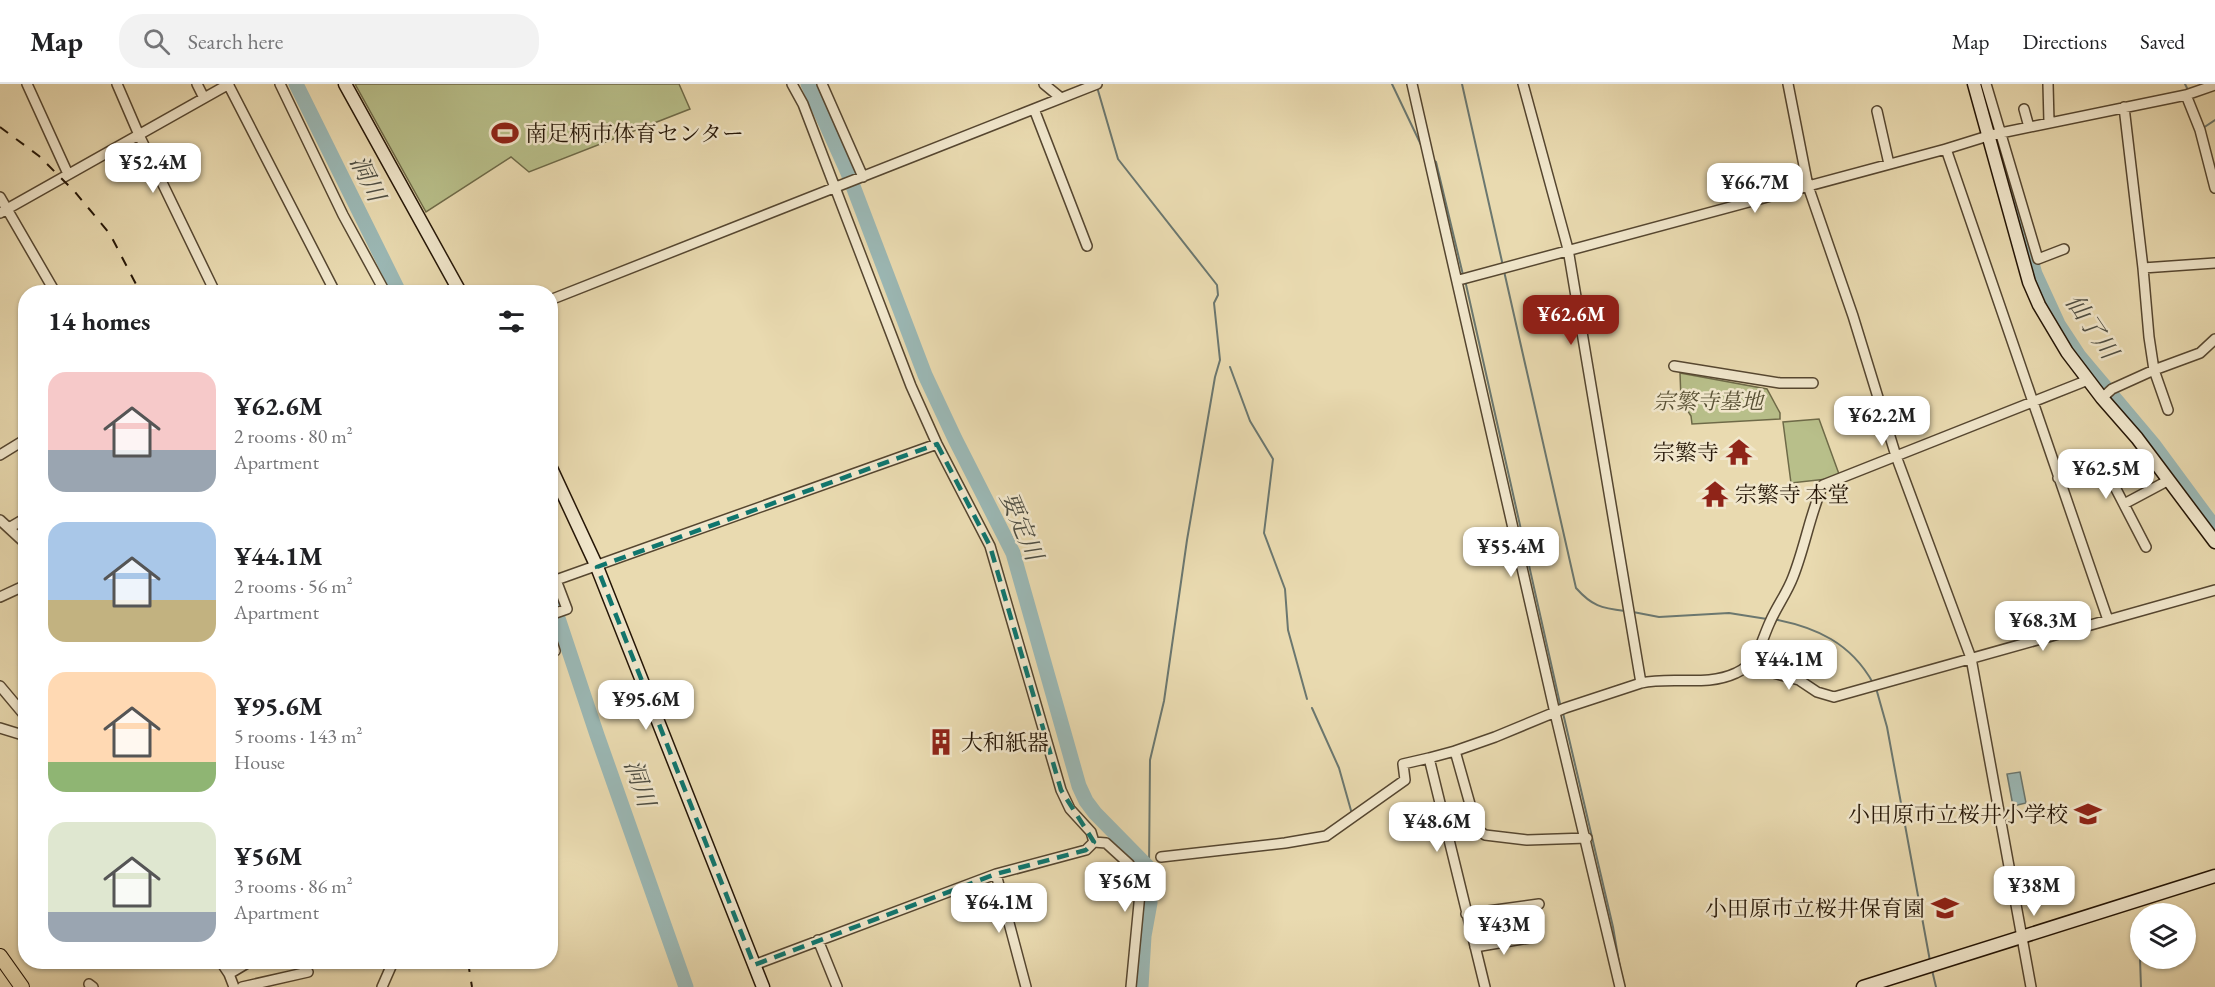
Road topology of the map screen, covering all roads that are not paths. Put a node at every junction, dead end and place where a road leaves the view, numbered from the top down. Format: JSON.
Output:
{"nodes":[{"id":1,"x":27,"y":84,"type":"edge"},
{"id":2,"x":117,"y":84,"type":"edge"},
{"id":3,"x":197,"y":84,"type":"edge"},
{"id":4,"x":229,"y":84,"type":"edge"},
{"id":5,"x":280,"y":84,"type":"edge"},
{"id":6,"x":345,"y":84,"type":"edge"},
{"id":7,"x":792,"y":84,"type":"edge"},
{"id":8,"x":822,"y":84,"type":"edge"},
{"id":9,"x":1044,"y":84,"type":"edge"},
{"id":10,"x":1412,"y":84,"type":"edge"},
{"id":11,"x":1523,"y":84,"type":"edge"},
{"id":12,"x":1788,"y":84,"type":"edge"},
{"id":13,"x":1974,"y":84,"type":"edge"},
{"id":14,"x":1986,"y":84,"type":"edge"},
{"id":15,"x":2048,"y":84,"type":"edge"},
{"id":16,"x":1094,"y":85,"type":"edge"},
{"id":17,"x":2215,"y":85,"type":"edge"},
{"id":18,"x":2186,"y":95,"type":"junction"},
{"id":19,"x":1061,"y":98,"type":"junction"},
{"id":20,"x":204,"y":99,"type":"junction"},
{"id":21,"x":2124,"y":107,"type":"junction"},
{"id":22,"x":1034,"y":109,"type":"junction"},
{"id":23,"x":2024,"y":109,"type":"dead end"},
{"id":24,"x":1877,"y":111,"type":"dead end"},
{"id":25,"x":2049,"y":122,"type":"junction"},
{"id":26,"x":2029,"y":127,"type":"junction"},
{"id":27,"x":1994,"y":134,"type":"junction"},
{"id":28,"x":139,"y":135,"type":"junction"},
{"id":29,"x":1946,"y":149,"type":"junction"},
{"id":30,"x":1889,"y":164,"type":"junction"},
{"id":31,"x":68,"y":174,"type":"junction"},
{"id":32,"x":861,"y":178,"type":"junction"},
{"id":33,"x":1808,"y":186,"type":"junction"},
{"id":34,"x":839,"y":187,"type":"junction"},
{"id":35,"x":2215,"y":188,"type":"edge"},
{"id":36,"x":0,"y":197,"type":"edge"},
{"id":37,"x":3,"y":211,"type":"edge"},
{"id":38,"x":1087,"y":246,"type":"dead end"},
{"id":39,"x":1568,"y":249,"type":"junction"},
{"id":40,"x":2064,"y":249,"type":"dead end"},
{"id":41,"x":2031,"y":261,"type":"junction"},
{"id":42,"x":2215,"y":263,"type":"edge"},
{"id":43,"x":2143,"y":268,"type":"junction"},
{"id":44,"x":1458,"y":280,"type":"junction"},
{"id":45,"x":51,"y":285,"type":"edge"},
{"id":46,"x":212,"y":285,"type":"edge"},
{"id":47,"x":331,"y":285,"type":"edge"},
{"id":48,"x":380,"y":285,"type":"edge"},
{"id":49,"x":456,"y":285,"type":"edge"},
{"id":50,"x":558,"y":297,"type":"edge"},
{"id":51,"x":2215,"y":339,"type":"edge"},
{"id":52,"x":1674,"y":366,"type":"dead end"},
{"id":53,"x":2154,"y":370,"type":"junction"},
{"id":54,"x":2088,"y":380,"type":"junction"},
{"id":55,"x":1813,"y":383,"type":"dead end"},
{"id":56,"x":2106,"y":394,"type":"junction"},
{"id":57,"x":2034,"y":403,"type":"junction"},
{"id":58,"x":2168,"y":410,"type":"dead end"},
{"id":59,"x":18,"y":443,"type":"edge"},
{"id":60,"x":937,"y":444,"type":"junction"},
{"id":61,"x":2,"y":450,"type":"edge"},
{"id":62,"x":1896,"y":456,"type":"junction"},
{"id":63,"x":2058,"y":478,"type":"junction"},
{"id":64,"x":2169,"y":480,"type":"junction"},
{"id":65,"x":558,"y":483,"type":"edge"},
{"id":66,"x":2124,"y":504,"type":"junction"},
{"id":67,"x":0,"y":520,"type":"edge"},
{"id":68,"x":18,"y":523,"type":"edge"},
{"id":69,"x":9,"y":528,"type":"junction"},
{"id":70,"x":18,"y":536,"type":"edge"},
{"id":71,"x":2215,"y":542,"type":"edge"},
{"id":72,"x":2146,"y":547,"type":"dead end"},
{"id":73,"x":597,"y":567,"type":"junction"},
{"id":74,"x":558,"y":579,"type":"edge"},
{"id":75,"x":558,"y":585,"type":"edge"},
{"id":76,"x":18,"y":589,"type":"edge"},
{"id":77,"x":2215,"y":590,"type":"edge"},
{"id":78,"x":0,"y":597,"type":"edge"},
{"id":79,"x":558,"y":612,"type":"edge"},
{"id":80,"x":2108,"y":620,"type":"junction"},
{"id":81,"x":1971,"y":658,"type":"junction"},
{"id":82,"x":1748,"y":666,"type":"junction"},
{"id":83,"x":1641,"y":683,"type":"junction"},
{"id":84,"x":0,"y":686,"type":"edge"},
{"id":85,"x":18,"y":707,"type":"edge"},
{"id":86,"x":1559,"y":711,"type":"junction"},
{"id":87,"x":0,"y":728,"type":"edge"},
{"id":88,"x":18,"y":734,"type":"edge"},
{"id":89,"x":1455,"y":751,"type":"junction"},
{"id":90,"x":1429,"y":758,"type":"junction"},
{"id":91,"x":1587,"y":838,"type":"junction"},
{"id":92,"x":1094,"y":842,"type":"junction"},
{"id":93,"x":1161,"y":857,"type":"dead end"},
{"id":94,"x":996,"y":874,"type":"junction"},
{"id":95,"x":2215,"y":876,"type":"edge"},
{"id":96,"x":1539,"y":904,"type":"dead end"},
{"id":97,"x":1466,"y":914,"type":"junction"},
{"id":98,"x":2022,"y":936,"type":"junction"},
{"id":99,"x":1529,"y":938,"type":"dead end"},
{"id":100,"x":818,"y":940,"type":"junction"},
{"id":101,"x":1475,"y":946,"type":"junction"},
{"id":102,"x":0,"y":956,"type":"edge"},
{"id":103,"x":754,"y":965,"type":"junction"},
{"id":104,"x":226,"y":969,"type":"edge"},
{"id":105,"x":237,"y":969,"type":"edge"},
{"id":106,"x":390,"y":969,"type":"edge"},
{"id":107,"x":308,"y":972,"type":"dead end"},
{"id":108,"x":229,"y":974,"type":"junction"},
{"id":109,"x":1896,"y":982,"type":"edge"},
{"id":110,"x":22,"y":987,"type":"edge"},
{"id":111,"x":234,"y":987,"type":"edge"},
{"id":112,"x":242,"y":987,"type":"edge"},
{"id":113,"x":382,"y":987,"type":"edge"},
{"id":114,"x":763,"y":987,"type":"edge"},
{"id":115,"x":837,"y":987,"type":"edge"},
{"id":116,"x":1026,"y":987,"type":"edge"},
{"id":117,"x":1131,"y":987,"type":"edge"},
{"id":118,"x":1485,"y":987,"type":"edge"},
{"id":119,"x":1620,"y":987,"type":"edge"},
{"id":120,"x":1863,"y":987,"type":"edge"},
{"id":121,"x":2031,"y":987,"type":"edge"}],
"edges":[{"from":1,"to":31,"type":"street"},
{"from":2,"to":28,"type":"street"},
{"from":3,"to":20,"type":"street"},
{"from":4,"to":20,"type":"street"},
{"from":4,"to":47,"type":"street"},
{"from":5,"to":48,"type":"street"},
{"from":6,"to":49,"type":"main road"},
{"from":7,"to":34,"type":"street"},
{"from":8,"to":32,"type":"street"},
{"from":9,"to":19,"type":"street"},
{"from":10,"to":44,"type":"street"},
{"from":11,"to":39,"type":"street"},
{"from":12,"to":33,"type":"street"},
{"from":13,"to":27,"type":"main road"},
{"from":14,"to":27,"type":"street"},
{"from":15,"to":25,"type":"street"},
{"from":16,"to":19,"type":"street"},
{"from":17,"to":18,"type":"street"},
{"from":18,"to":21,"type":"street"},
{"from":18,"to":35,"type":"street"},
{"from":19,"to":22,"type":"street"},
{"from":20,"to":28,"type":"street"},
{"from":21,"to":25,"type":"street"},
{"from":21,"to":43,"type":"street"},
{"from":22,"to":32,"type":"street"},
{"from":22,"to":38,"type":"street"},
{"from":23,"to":26,"type":"street"},
{"from":24,"to":30,"type":"street"},
{"from":25,"to":26,"type":"street"},
{"from":26,"to":27,"type":"street"},
{"from":27,"to":29,"type":"street"},
{"from":27,"to":41,"type":"main road"},
{"from":28,"to":31,"type":"street"},
{"from":28,"to":46,"type":"street"},
{"from":29,"to":30,"type":"street"},
{"from":29,"to":57,"type":"street"},
{"from":30,"to":33,"type":"street"},
{"from":31,"to":37,"type":"street"},
{"from":32,"to":34,"type":"street"},
{"from":33,"to":39,"type":"street"},
{"from":33,"to":62,"type":"street"},
{"from":34,"to":50,"type":"street"},
{"from":34,"to":60,"type":"street"},
{"from":36,"to":37,"type":"street"},
{"from":37,"to":45,"type":"street"},
{"from":39,"to":44,"type":"street"},
{"from":39,"to":83,"type":"street"},
{"from":40,"to":41,"type":"street"},
{"from":41,"to":54,"type":"main road"},
{"from":42,"to":43,"type":"street"},
{"from":43,"to":53,"type":"street"},
{"from":44,"to":86,"type":"street"},
{"from":51,"to":53,"type":"street"},
{"from":52,"to":55,"type":"street"},
{"from":53,"to":56,"type":"street"},
{"from":53,"to":58,"type":"street"},
{"from":54,"to":56,"type":"main road"},
{"from":54,"to":57,"type":"street"},
{"from":56,"to":64,"type":"main road"},
{"from":57,"to":62,"type":"street"},
{"from":57,"to":63,"type":"street"},
{"from":59,"to":61,"type":"street"},
{"from":60,"to":73,"type":"street"},
{"from":60,"to":92,"type":"street"},
{"from":62,"to":81,"type":"street"},
{"from":62,"to":82,"type":"street"},
{"from":63,"to":66,"type":"street"},
{"from":63,"to":80,"type":"street"},
{"from":64,"to":66,"type":"street"},
{"from":64,"to":71,"type":"main road"},
{"from":65,"to":73,"type":"main road"},
{"from":66,"to":72,"type":"street"},
{"from":67,"to":69,"type":"street"},
{"from":68,"to":69,"type":"street"},
{"from":69,"to":70,"type":"street"},
{"from":73,"to":74,"type":"street"},
{"from":73,"to":103,"type":"main road"},
{"from":75,"to":79,"type":"street"},
{"from":76,"to":78,"type":"street"},
{"from":77,"to":80,"type":"street"},
{"from":80,"to":81,"type":"street"},
{"from":81,"to":82,"type":"street"},
{"from":81,"to":98,"type":"street"},
{"from":82,"to":83,"type":"street"},
{"from":83,"to":86,"type":"street"},
{"from":84,"to":85,"type":"street"},
{"from":86,"to":89,"type":"street"},
{"from":86,"to":91,"type":"street"},
{"from":87,"to":88,"type":"street"},
{"from":89,"to":90,"type":"street"},
{"from":89,"to":91,"type":"street"},
{"from":90,"to":93,"type":"street"},
{"from":90,"to":97,"type":"street"},
{"from":91,"to":119,"type":"street"},
{"from":92,"to":94,"type":"street"},
{"from":92,"to":117,"type":"street"},
{"from":94,"to":100,"type":"street"},
{"from":94,"to":116,"type":"street"},
{"from":95,"to":98,"type":"main road"},
{"from":96,"to":97,"type":"street"},
{"from":97,"to":101,"type":"street"},
{"from":98,"to":109,"type":"main road"},
{"from":98,"to":121,"type":"street"},
{"from":99,"to":101,"type":"street"},
{"from":100,"to":103,"type":"street"},
{"from":100,"to":115,"type":"street"},
{"from":101,"to":118,"type":"street"},
{"from":102,"to":110,"type":"main road"},
{"from":103,"to":114,"type":"main road"},
{"from":104,"to":108,"type":"street"},
{"from":105,"to":108,"type":"street"},
{"from":106,"to":113,"type":"street"},
{"from":107,"to":112,"type":"street"},
{"from":108,"to":111,"type":"street"},
{"from":109,"to":120,"type":"main road"}]}
